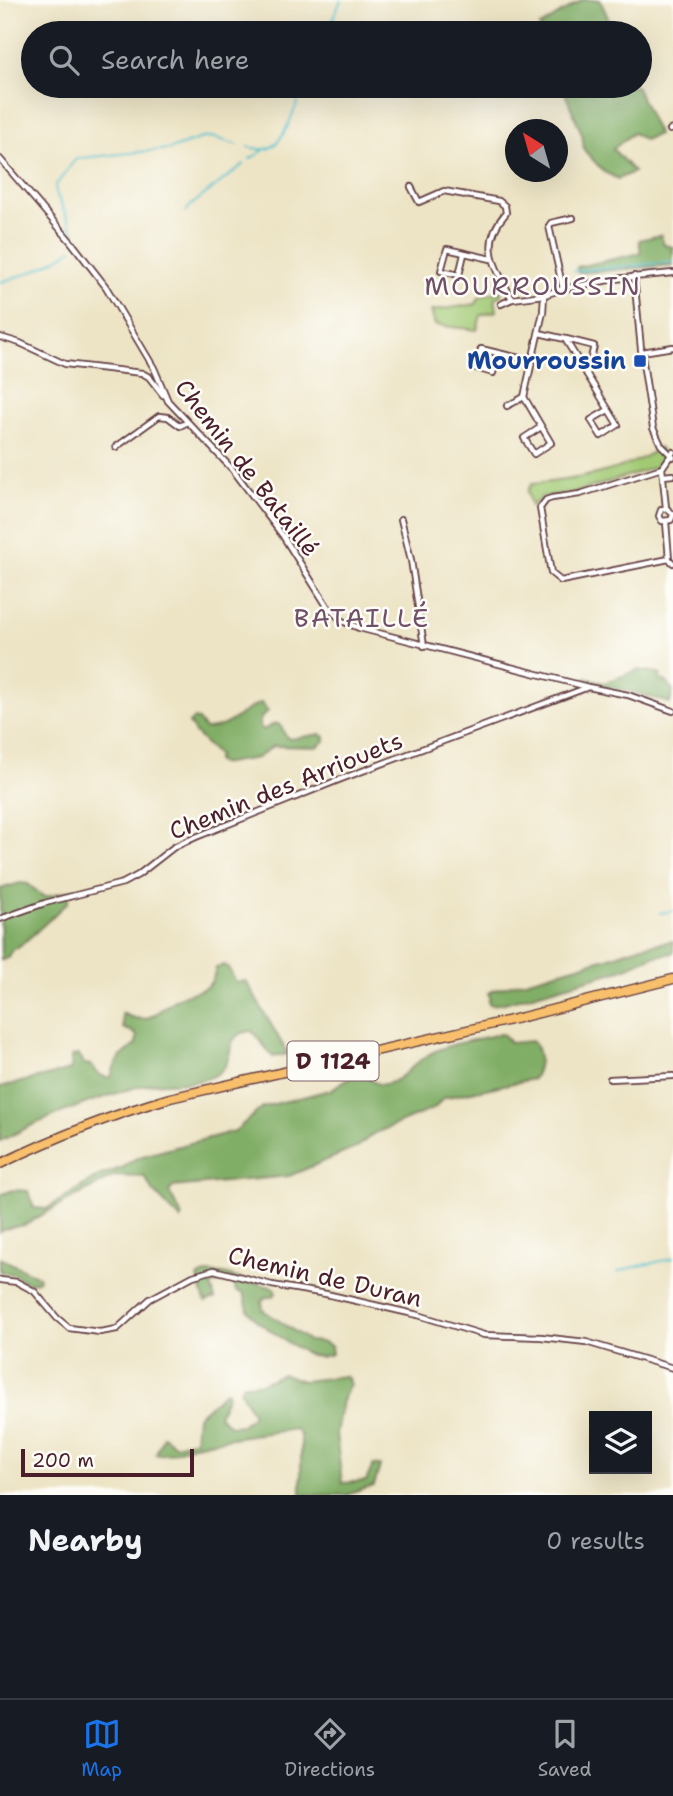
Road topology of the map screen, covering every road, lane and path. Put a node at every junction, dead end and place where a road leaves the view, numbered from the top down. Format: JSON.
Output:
{"nodes":[{"id":1,"x":0,"y":159,"type":"edge"},
{"id":2,"x":411,"y":187,"type":"dead end"},
{"id":3,"x":573,"y":218,"type":"dead end"},
{"id":4,"x":464,"y":254,"type":"junction"},
{"id":5,"x":491,"y":259,"type":"junction"},
{"id":6,"x":673,"y":274,"type":"edge"},
{"id":7,"x":634,"y":276,"type":"junction"},
{"id":8,"x":563,"y":289,"type":"junction"},
{"id":9,"x":544,"y":295,"type":"junction"},
{"id":10,"x":512,"y":299,"type":"junction"},
{"id":11,"x":501,"y":304,"type":"dead end"},
{"id":12,"x":539,"y":333,"type":"junction"},
{"id":13,"x":0,"y":337,"type":"edge"},
{"id":14,"x":565,"y":339,"type":"junction"},
{"id":15,"x":673,"y":347,"type":"edge"},
{"id":16,"x":642,"y":352,"type":"junction"},
{"id":17,"x":498,"y":354,"type":"junction"},
{"id":18,"x":532,"y":360,"type":"junction"},
{"id":19,"x":587,"y":375,"type":"junction"},
{"id":20,"x":524,"y":397,"type":"junction"},
{"id":21,"x":168,"y":401,"type":"junction"},
{"id":22,"x":507,"y":406,"type":"dead end"},
{"id":23,"x":608,"y":410,"type":"junction"},
{"id":24,"x":186,"y":422,"type":"dead end"},
{"id":25,"x":541,"y":427,"type":"junction"},
{"id":26,"x":116,"y":447,"type":"dead end"},
{"id":27,"x":672,"y":455,"type":"edge"},
{"id":28,"x":662,"y":468,"type":"junction"},
{"id":29,"x":663,"y":475,"type":"junction"},
{"id":30,"x":673,"y":475,"type":"edge"},
{"id":31,"x":666,"y":508,"type":"junction"},
{"id":32,"x":673,"y":514,"type":"edge"},
{"id":33,"x":401,"y":519,"type":"dead end"},
{"id":34,"x":666,"y":522,"type":"junction"},
{"id":35,"x":671,"y":561,"type":"edge"},
{"id":36,"x":424,"y":646,"type":"junction"},
{"id":37,"x":588,"y":687,"type":"junction"},
{"id":38,"x":673,"y":711,"type":"edge"},
{"id":39,"x":0,"y":919,"type":"edge"},
{"id":40,"x":673,"y":979,"type":"edge"},
{"id":41,"x":673,"y":1076,"type":"edge"},
{"id":42,"x":610,"y":1079,"type":"dead end"},
{"id":43,"x":0,"y":1164,"type":"edge"},
{"id":44,"x":0,"y":1280,"type":"edge"},
{"id":45,"x":673,"y":1368,"type":"edge"}],
"edges":[{"from":1,"to":21,"type":"street","name":"Chemin de Bataillé"},
{"from":2,"to":5,"type":"street"},
{"from":3,"to":8,"type":"street"},
{"from":4,"to":4,"type":"street"},
{"from":4,"to":5,"type":"street"},
{"from":5,"to":10,"type":"street"},
{"from":6,"to":7,"type":"street"},
{"from":7,"to":8,"type":"street"},
{"from":7,"to":16,"type":"street"},
{"from":8,"to":9,"type":"street"},
{"from":9,"to":10,"type":"street"},
{"from":9,"to":12,"type":"street"},
{"from":10,"to":11,"type":"street"},
{"from":12,"to":14,"type":"street"},
{"from":12,"to":18,"type":"street"},
{"from":13,"to":21,"type":"street"},
{"from":14,"to":19,"type":"street"},
{"from":14,"to":19,"type":"street"},
{"from":15,"to":16,"type":"street"},
{"from":16,"to":27,"type":"street"},
{"from":17,"to":17,"type":"street"},
{"from":17,"to":18,"type":"street"},
{"from":18,"to":20,"type":"street"},
{"from":19,"to":23,"type":"street"},
{"from":20,"to":22,"type":"street"},
{"from":20,"to":25,"type":"street"},
{"from":21,"to":36,"type":"street","name":"Chemin de Bataillé"},
{"from":23,"to":23,"type":"street"},
{"from":24,"to":26,"type":"street"},
{"from":25,"to":25,"type":"street"},
{"from":27,"to":28,"type":"street"},
{"from":28,"to":29,"type":"street"},
{"from":28,"to":35,"type":"street"},
{"from":29,"to":30,"type":"street"},
{"from":29,"to":31,"type":"street"},
{"from":31,"to":32,"type":"street"},
{"from":31,"to":34,"type":"street"},
{"from":32,"to":34,"type":"street"},
{"from":33,"to":36,"type":"street"},
{"from":34,"to":35,"type":"street"},
{"from":36,"to":37,"type":"street","name":"Chemin de Bataillé"},
{"from":37,"to":38,"type":"street","name":"Chemin de Bataillé"},
{"from":37,"to":39,"type":"street","name":"Chemin des Arriouets"},
{"from":40,"to":43,"type":"highway","number":"D 1124"},
{"from":41,"to":42,"type":"street"},
{"from":44,"to":45,"type":"street","name":"Chemin de Duran"}]}
